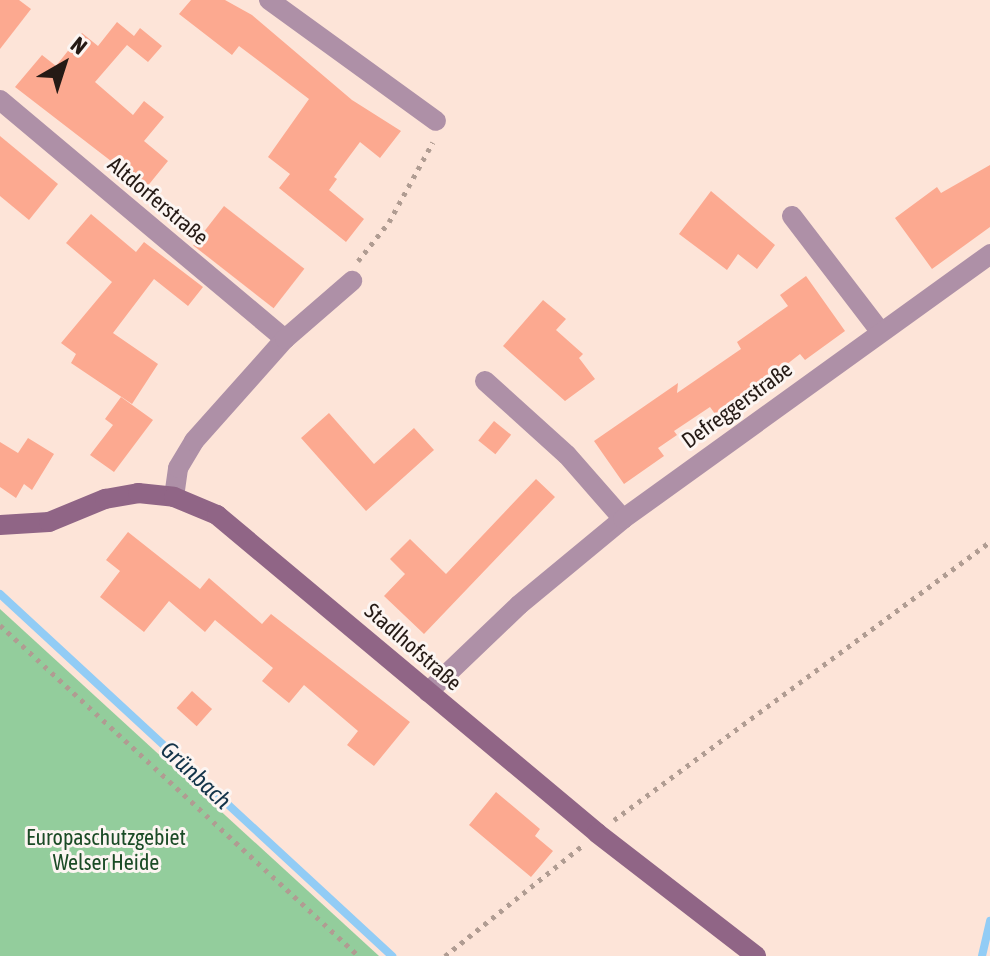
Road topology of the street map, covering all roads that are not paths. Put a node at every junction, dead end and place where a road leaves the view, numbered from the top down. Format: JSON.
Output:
{"nodes":[{"id":1,"x":269,"y":0,"type":"edge"},
{"id":2,"x":0,"y":100,"type":"edge"},
{"id":3,"x":436,"y":121,"type":"road end"},
{"id":4,"x":792,"y":216,"type":"dead end"},
{"id":5,"x":990,"y":254,"type":"edge"},
{"id":6,"x":352,"y":281,"type":"road end"},
{"id":7,"x":880,"y":331,"type":"junction"},
{"id":8,"x":285,"y":339,"type":"junction"},
{"id":9,"x":485,"y":381,"type":"dead end"},
{"id":10,"x":174,"y":497,"type":"junction"},
{"id":11,"x":623,"y":519,"type":"junction"},
{"id":12,"x":0,"y":525,"type":"edge"},
{"id":13,"x":428,"y":692,"type":"junction"},
{"id":14,"x":756,"y":956,"type":"edge"}],
"edges":[{"from":1,"to":3,"type":"street"},
{"from":2,"to":8,"type":"street","name":"Altdorferstraße"},
{"from":4,"to":7,"type":"street"},
{"from":5,"to":7,"type":"street","name":"Defreggerstraße"},
{"from":6,"to":8,"type":"street"},
{"from":7,"to":11,"type":"street","name":"Defreggerstraße"},
{"from":8,"to":10,"type":"street"},
{"from":9,"to":11,"type":"street"},
{"from":10,"to":12,"type":"street","name":"Stadlhofstraße"},
{"from":10,"to":13,"type":"street","name":"Stadlhofstraße"},
{"from":11,"to":13,"type":"street","name":"Defreggerstraße"},
{"from":13,"to":14,"type":"street","name":"Stadlhofstraße"}]}
